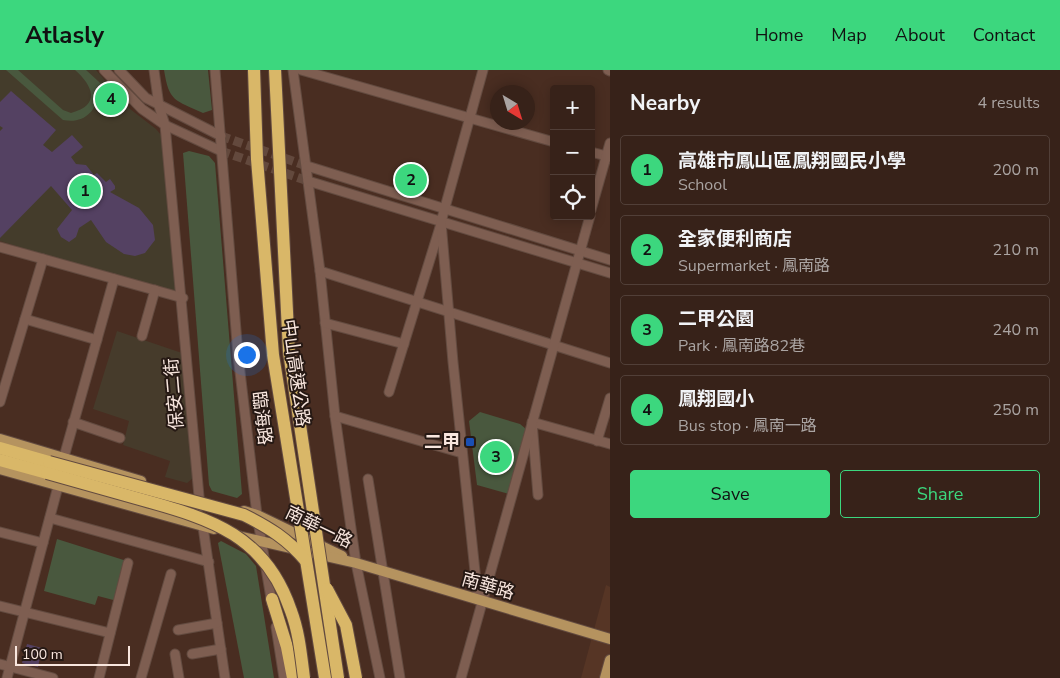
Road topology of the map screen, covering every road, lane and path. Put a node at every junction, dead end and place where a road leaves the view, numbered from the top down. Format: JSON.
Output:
{"nodes":[{"id":1,"x":104,"y":70,"type":"edge"},
{"id":2,"x":119,"y":70,"type":"edge"},
{"id":3,"x":154,"y":70,"type":"edge"},
{"id":4,"x":215,"y":70,"type":"edge"},
{"id":5,"x":254,"y":70,"type":"edge"},
{"id":6,"x":275,"y":70,"type":"edge"},
{"id":7,"x":293,"y":70,"type":"edge"},
{"id":8,"x":301,"y":70,"type":"edge"},
{"id":9,"x":483,"y":70,"type":"edge"},
{"id":10,"x":159,"y":106,"type":"junction"},
{"id":11,"x":470,"y":118,"type":"junction"},
{"id":12,"x":165,"y":124,"type":"junction"},
{"id":13,"x":221,"y":136,"type":"junction"},
{"id":14,"x":550,"y":141,"type":"edge"},
{"id":15,"x":610,"y":143,"type":"edge"},
{"id":16,"x":221,"y":150,"type":"junction"},
{"id":17,"x":595,"y":153,"type":"edge"},
{"id":18,"x":608,"y":157,"type":"edge"},
{"id":19,"x":306,"y":166,"type":"junction"},
{"id":20,"x":308,"y":181,"type":"junction"},
{"id":21,"x":595,"y":198,"type":"edge"},
{"id":22,"x":444,"y":210,"type":"junction"},
{"id":23,"x":589,"y":220,"type":"edge"},
{"id":24,"x":441,"y":222,"type":"junction"},
{"id":25,"x":0,"y":247,"type":"edge"},
{"id":26,"x":580,"y":251,"type":"junction"},
{"id":27,"x":43,"y":259,"type":"junction"},
{"id":28,"x":610,"y":260,"type":"edge"},
{"id":29,"x":576,"y":263,"type":"junction"},
{"id":30,"x":320,"y":271,"type":"junction"},
{"id":31,"x":610,"y":273,"type":"edge"},
{"id":32,"x":114,"y":279,"type":"junction"},
{"id":33,"x":155,"y":290,"type":"junction"},
{"id":34,"x":182,"y":298,"type":"junction"},
{"id":35,"x":417,"y":302,"type":"junction"},
{"id":36,"x":448,"y":312,"type":"junction"},
{"id":37,"x":25,"y":318,"type":"junction"},
{"id":38,"x":325,"y":323,"type":"junction"},
{"id":39,"x":142,"y":336,"type":"dead end"},
{"id":40,"x":97,"y":340,"type":"junction"},
{"id":41,"x":404,"y":344,"type":"junction"},
{"id":42,"x":554,"y":345,"type":"junction"},
{"id":43,"x":610,"y":363,"type":"edge"},
{"id":44,"x":389,"y":392,"type":"dead end"},
{"id":45,"x":610,"y":398,"type":"edge"},
{"id":46,"x":0,"y":402,"type":"edge"},
{"id":47,"x":335,"y":416,"type":"junction"},
{"id":48,"x":73,"y":422,"type":"junction"},
{"id":49,"x":532,"y":422,"type":"junction"},
{"id":50,"x":120,"y":438,"type":"dead end"},
{"id":51,"x":0,"y":440,"type":"edge"},
{"id":52,"x":597,"y":441,"type":"junction"},
{"id":53,"x":610,"y":444,"type":"edge"},
{"id":54,"x":0,"y":448,"type":"edge"},
{"id":55,"x":462,"y":453,"type":"junction"},
{"id":56,"x":63,"y":458,"type":"junction"},
{"id":57,"x":0,"y":460,"type":"edge"},
{"id":58,"x":0,"y":468,"type":"edge"},
{"id":59,"x":48,"y":468,"type":"junction"},
{"id":60,"x":368,"y":479,"type":"dead end"},
{"id":61,"x":58,"y":486,"type":"junction"},
{"id":62,"x":538,"y":495,"type":"dead end"},
{"id":63,"x":199,"y":498,"type":"junction"},
{"id":64,"x":257,"y":515,"type":"junction"},
{"id":65,"x":50,"y":518,"type":"junction"},
{"id":66,"x":203,"y":526,"type":"junction"},
{"id":67,"x":0,"y":532,"type":"edge"},
{"id":68,"x":43,"y":543,"type":"junction"},
{"id":69,"x":263,"y":543,"type":"junction"},
{"id":70,"x":209,"y":562,"type":"junction"},
{"id":71,"x":128,"y":563,"type":"dead end"},
{"id":72,"x":356,"y":563,"type":"junction"},
{"id":73,"x":382,"y":571,"type":"junction"},
{"id":74,"x":171,"y":574,"type":"dead end"},
{"id":75,"x":272,"y":599,"type":"junction"},
{"id":76,"x":480,"y":600,"type":"junction"},
{"id":77,"x":0,"y":606,"type":"edge"},
{"id":78,"x":24,"y":612,"type":"junction"},
{"id":79,"x":217,"y":623,"type":"junction"},
{"id":80,"x":178,"y":630,"type":"dead end"},
{"id":81,"x":110,"y":633,"type":"junction"},
{"id":82,"x":610,"y":638,"type":"edge"},
{"id":83,"x":221,"y":649,"type":"junction"},
{"id":84,"x":175,"y":654,"type":"dead end"},
{"id":85,"x":192,"y":654,"type":"dead end"},
{"id":86,"x":610,"y":660,"type":"edge"},
{"id":87,"x":0,"y":664,"type":"edge"},
{"id":88,"x":10,"y":667,"type":"junction"},
{"id":89,"x":7,"y":678,"type":"edge"},
{"id":90,"x":53,"y":678,"type":"edge"},
{"id":91,"x":98,"y":678,"type":"edge"},
{"id":92,"x":141,"y":678,"type":"edge"},
{"id":93,"x":179,"y":678,"type":"edge"},
{"id":94,"x":225,"y":678,"type":"edge"},
{"id":95,"x":284,"y":678,"type":"edge"},
{"id":96,"x":293,"y":678,"type":"edge"},
{"id":97,"x":304,"y":678,"type":"edge"},
{"id":98,"x":325,"y":678,"type":"edge"},
{"id":99,"x":338,"y":678,"type":"edge"},
{"id":100,"x":356,"y":678,"type":"edge"},
{"id":101,"x":380,"y":678,"type":"edge"},
{"id":102,"x":400,"y":678,"type":"edge"},
{"id":103,"x":461,"y":678,"type":"edge"},
{"id":104,"x":604,"y":678,"type":"edge"}],
"edges":[{"from":1,"to":12,"type":"street"},
{"from":2,"to":10,"type":"street"},
{"from":3,"to":10,"type":"street","name":"保安二街"},
{"from":4,"to":13,"type":"street","name":"臨海路"},
{"from":5,"to":98,"type":"highway","name":"中山高速公路","bridge":true},
{"from":6,"to":99,"type":"highway","name":"中山高速公路","bridge":true},
{"from":7,"to":19,"type":"street"},
{"from":8,"to":11,"type":"street"},
{"from":9,"to":11,"type":"street"},
{"from":10,"to":12,"type":"street","name":"保安二街"},
{"from":10,"to":13,"type":"street"},
{"from":11,"to":14,"type":"street"},
{"from":11,"to":22,"type":"street"},
{"from":12,"to":16,"type":"street"},
{"from":12,"to":34,"type":"street","name":"保安二街"},
{"from":13,"to":16,"type":"street","name":"臨海路"},
{"from":15,"to":18,"type":"street"},
{"from":16,"to":64,"type":"street","name":"臨海路"},
{"from":17,"to":18,"type":"street"},
{"from":18,"to":21,"type":"street"},
{"from":19,"to":20,"type":"street"},
{"from":19,"to":22,"type":"street"},
{"from":20,"to":24,"type":"street"},
{"from":20,"to":30,"type":"street"},
{"from":22,"to":24,"type":"street"},
{"from":22,"to":26,"type":"street"},
{"from":23,"to":26,"type":"street"},
{"from":24,"to":29,"type":"street"},
{"from":24,"to":35,"type":"street"},
{"from":24,"to":36,"type":"street"},
{"from":25,"to":27,"type":"street"},
{"from":26,"to":28,"type":"street"},
{"from":26,"to":29,"type":"street"},
{"from":27,"to":32,"type":"street"},
{"from":27,"to":37,"type":"street"},
{"from":29,"to":31,"type":"street"},
{"from":29,"to":42,"type":"street"},
{"from":30,"to":35,"type":"street"},
{"from":30,"to":38,"type":"street"},
{"from":32,"to":33,"type":"street"},
{"from":32,"to":40,"type":"street"},
{"from":33,"to":34,"type":"street"},
{"from":33,"to":39,"type":"street"},
{"from":34,"to":63,"type":"street","name":"保安二街"},
{"from":35,"to":36,"type":"street"},
{"from":35,"to":41,"type":"street"},
{"from":36,"to":42,"type":"street"},
{"from":36,"to":55,"type":"street"},
{"from":37,"to":40,"type":"street"},
{"from":37,"to":46,"type":"street"},
{"from":38,"to":41,"type":"street"},
{"from":38,"to":47,"type":"street"},
{"from":40,"to":48,"type":"street"},
{"from":41,"to":44,"type":"street"},
{"from":42,"to":43,"type":"street"},
{"from":42,"to":49,"type":"street"},
{"from":45,"to":52,"type":"street"},
{"from":47,"to":55,"type":"street"},
{"from":47,"to":72,"type":"street"},
{"from":48,"to":50,"type":"street"},
{"from":48,"to":56,"type":"street"},
{"from":49,"to":52,"type":"street"},
{"from":49,"to":62,"type":"street"},
{"from":49,"to":76,"type":"street"},
{"from":51,"to":56,"type":"main road","name":"南華一路"},
{"from":52,"to":53,"type":"street"},
{"from":54,"to":59,"type":"highway"},
{"from":55,"to":76,"type":"street"},
{"from":56,"to":61,"type":"street"},
{"from":56,"to":63,"type":"main road","name":"南華一路"},
{"from":57,"to":59,"type":"highway"},
{"from":58,"to":61,"type":"main road","name":"南華一路"},
{"from":59,"to":97,"type":"highway","bridge":true},
{"from":59,"to":100,"type":"highway","bridge":true},
{"from":60,"to":73,"type":"street"},
{"from":61,"to":65,"type":"street"},
{"from":61,"to":66,"type":"main road","name":"南華一路"},
{"from":63,"to":64,"type":"main road","name":"南華一路"},
{"from":63,"to":66,"type":"street","name":"保安二街"},
{"from":64,"to":69,"type":"street","name":"臨海路"},
{"from":64,"to":72,"type":"main road","name":"南華一路"},
{"from":65,"to":68,"type":"street"},
{"from":65,"to":70,"type":"street"},
{"from":66,"to":69,"type":"main road","name":"南華一路"},
{"from":66,"to":70,"type":"street","name":"保安二街"},
{"from":67,"to":68,"type":"street"},
{"from":68,"to":78,"type":"street"},
{"from":69,"to":72,"type":"main road","name":"南華一路"},
{"from":69,"to":75,"type":"street","name":"臨海路"},
{"from":70,"to":79,"type":"street","name":"保安二街"},
{"from":71,"to":81,"type":"street"},
{"from":72,"to":73,"type":"main road","name":"南華路"},
{"from":72,"to":101,"type":"street"},
{"from":73,"to":76,"type":"main road","name":"南華路"},
{"from":73,"to":102,"type":"street"},
{"from":74,"to":92,"type":"street"},
{"from":75,"to":95,"type":"street","name":"臨海路"},
{"from":75,"to":96,"type":"highway"},
{"from":76,"to":82,"type":"main road","name":"南華路"},
{"from":76,"to":103,"type":"street"},
{"from":77,"to":78,"type":"street"},
{"from":78,"to":81,"type":"street"},
{"from":78,"to":88,"type":"street"},
{"from":79,"to":80,"type":"street"},
{"from":79,"to":83,"type":"street","name":"保安二街"},
{"from":81,"to":91,"type":"street"},
{"from":83,"to":85,"type":"street"},
{"from":83,"to":94,"type":"street","name":"保安二街"},
{"from":84,"to":93,"type":"street"},
{"from":86,"to":104,"type":"main road"},
{"from":87,"to":88,"type":"street"},
{"from":88,"to":89,"type":"street"},
{"from":88,"to":90,"type":"street"}]}
